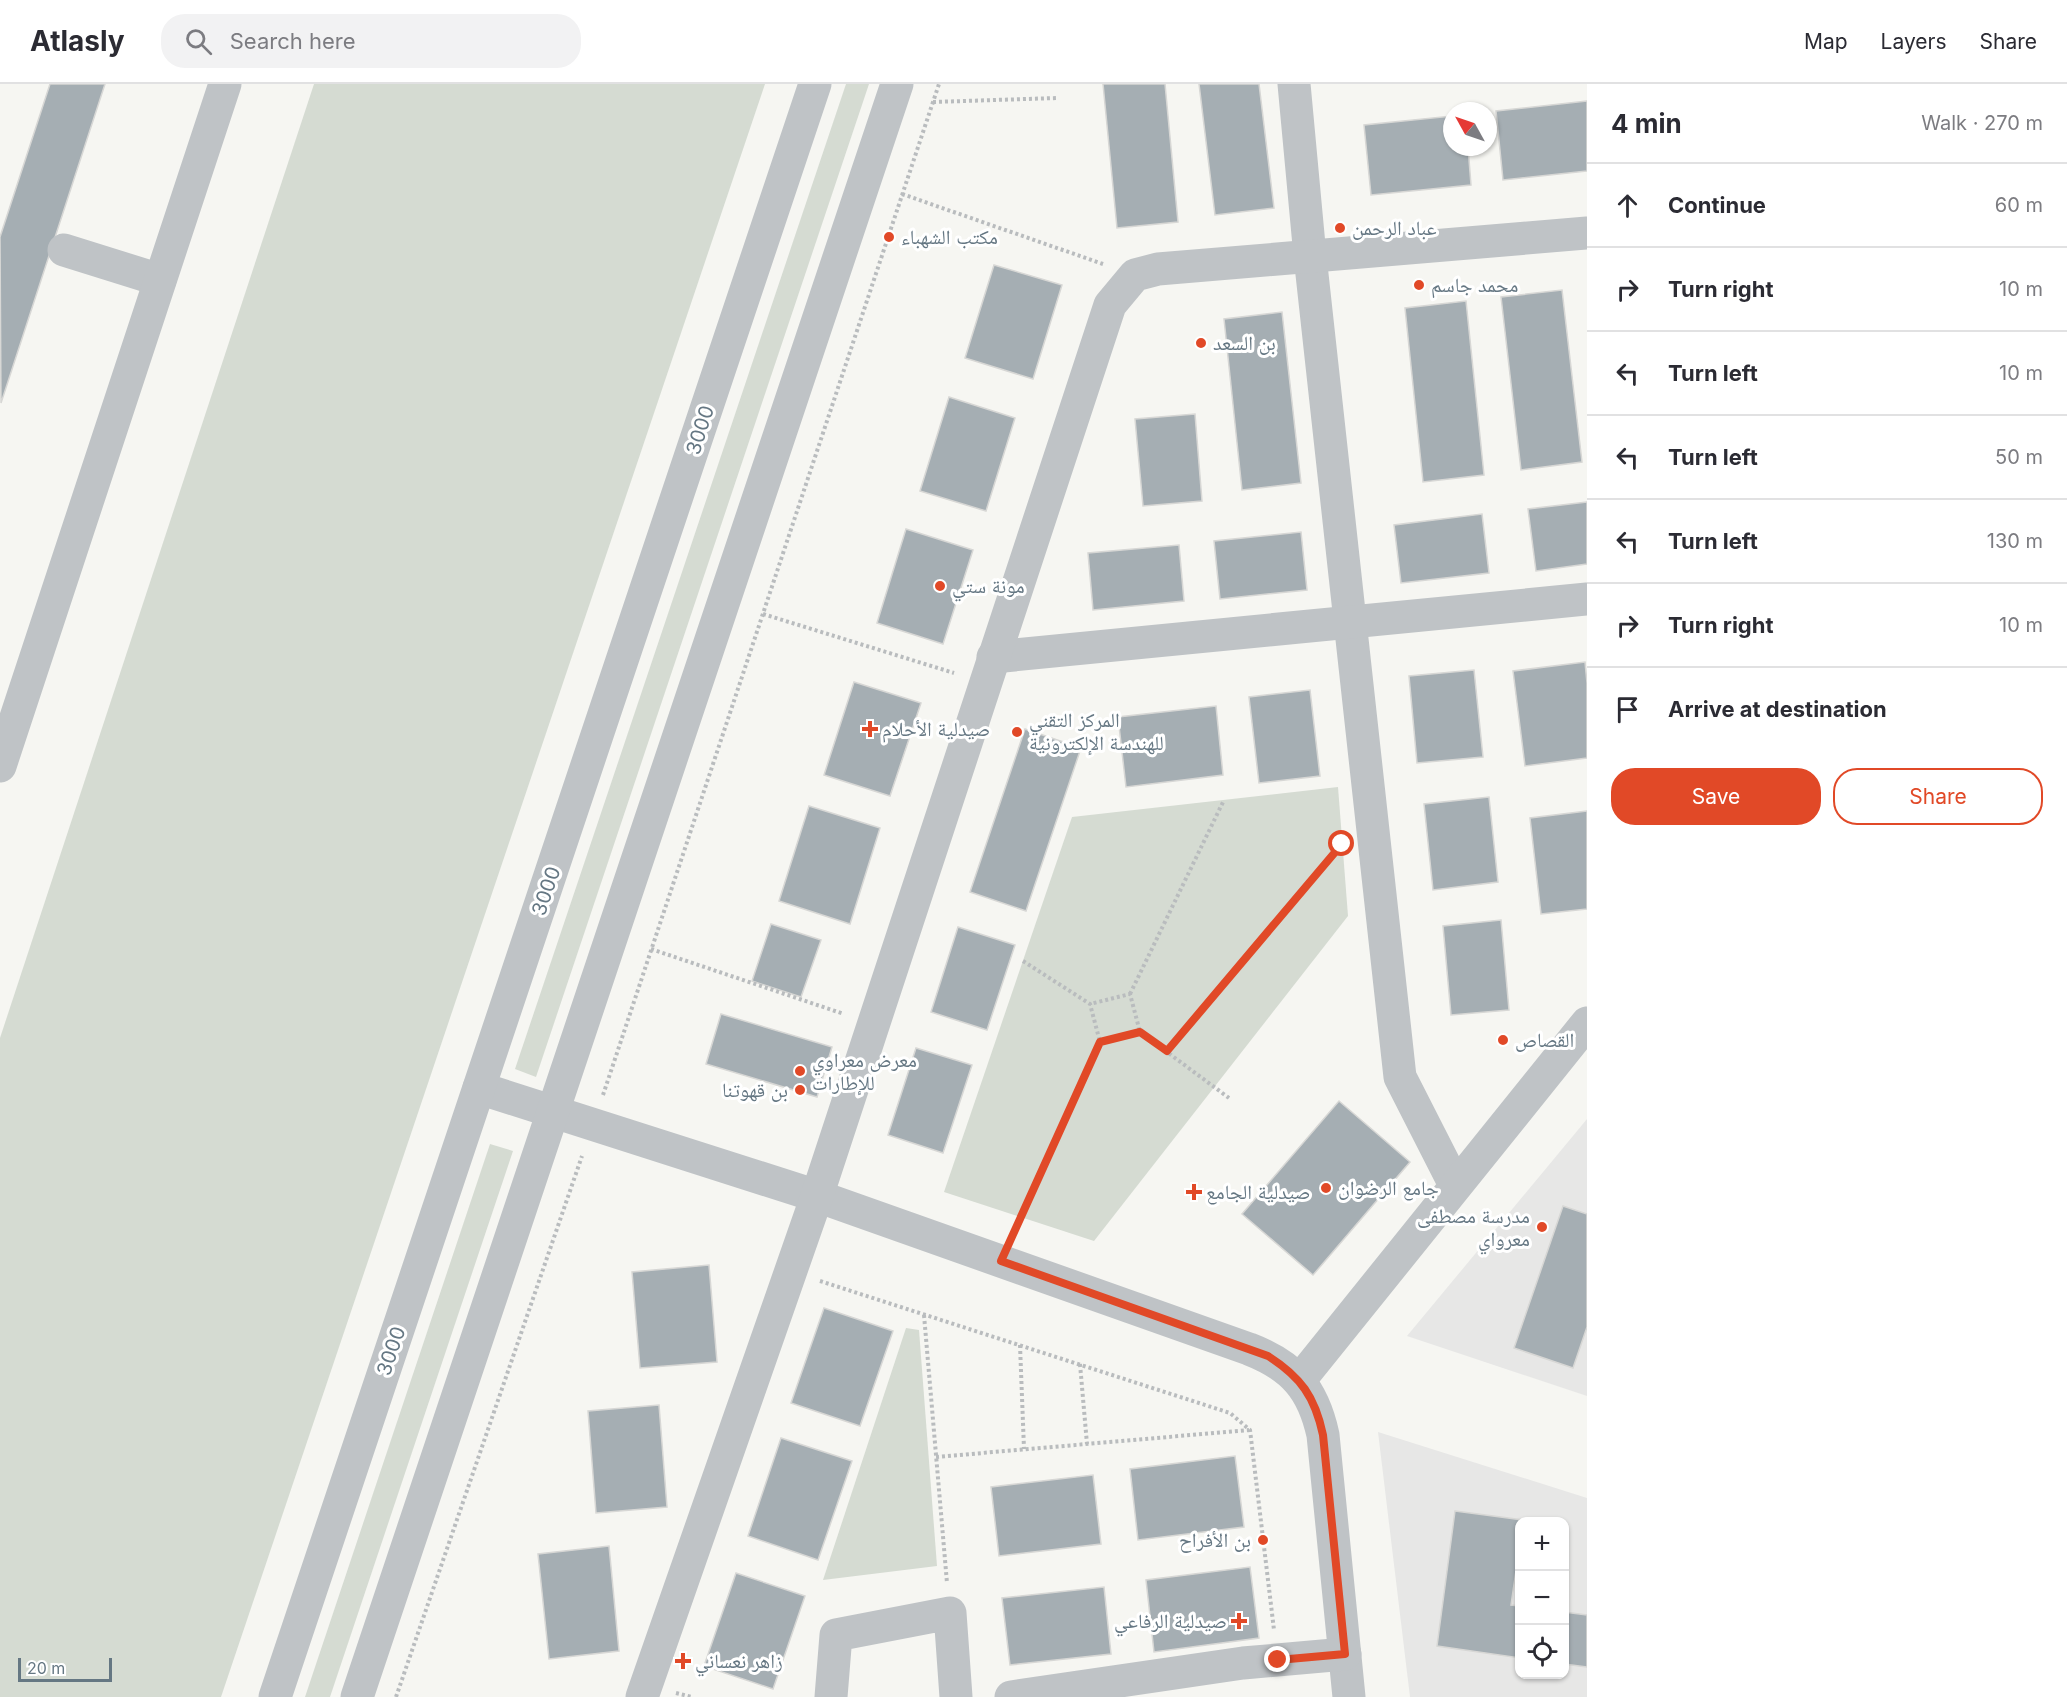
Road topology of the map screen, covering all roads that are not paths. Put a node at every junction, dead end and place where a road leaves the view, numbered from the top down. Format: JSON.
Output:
{"nodes":[{"id":1,"x":225,"y":84,"type":"edge"},
{"id":2,"x":815,"y":84,"type":"edge"},
{"id":3,"x":897,"y":84,"type":"edge"},
{"id":4,"x":1294,"y":84,"type":"edge"},
{"id":5,"x":1587,"y":233,"type":"edge"},
{"id":6,"x":64,"y":250,"type":"dead end"},
{"id":7,"x":1310,"y":256,"type":"junction"},
{"id":8,"x":160,"y":280,"type":"junction"},
{"id":9,"x":1587,"y":599,"type":"edge"},
{"id":10,"x":1350,"y":622,"type":"junction"},
{"id":11,"x":989,"y":670,"type":"junction"},
{"id":12,"x":9,"y":705,"type":"edge"},
{"id":13,"x":0,"y":766,"type":"edge"},
{"id":14,"x":1587,"y":1023,"type":"edge"},
{"id":15,"x":480,"y":1088,"type":"junction"},
{"id":16,"x":553,"y":1112,"type":"junction"},
{"id":17,"x":1455,"y":1185,"type":"junction"},
{"id":18,"x":817,"y":1196,"type":"junction"},
{"id":19,"x":1299,"y":1381,"type":"junction"},
{"id":20,"x":1345,"y":1654,"type":"junction"},
{"id":21,"x":275,"y":1697,"type":"edge"},
{"id":22,"x":357,"y":1697,"type":"edge"},
{"id":23,"x":642,"y":1697,"type":"edge"},
{"id":24,"x":831,"y":1697,"type":"edge"},
{"id":25,"x":956,"y":1697,"type":"edge"},
{"id":26,"x":1011,"y":1697,"type":"edge"},
{"id":27,"x":1349,"y":1697,"type":"edge"}],
"edges":[{"from":1,"to":8,"type":"street"},
{"from":2,"to":15,"type":"street","name":"3000"},
{"from":3,"to":16,"type":"street"},
{"from":4,"to":7,"type":"street"},
{"from":5,"to":7,"type":"street"},
{"from":6,"to":8,"type":"street"},
{"from":7,"to":10,"type":"street"},
{"from":7,"to":11,"type":"street"},
{"from":8,"to":12,"type":"street"},
{"from":9,"to":10,"type":"street"},
{"from":10,"to":11,"type":"street"},
{"from":10,"to":17,"type":"street"},
{"from":11,"to":18,"type":"street"},
{"from":12,"to":13,"type":"street"},
{"from":14,"to":17,"type":"street"},
{"from":15,"to":16,"type":"street"},
{"from":15,"to":21,"type":"street","name":"3000"},
{"from":16,"to":18,"type":"street"},
{"from":16,"to":22,"type":"street"},
{"from":17,"to":19,"type":"street"},
{"from":18,"to":19,"type":"street"},
{"from":18,"to":23,"type":"street"},
{"from":19,"to":20,"type":"street"},
{"from":20,"to":26,"type":"street"},
{"from":20,"to":27,"type":"street"},
{"from":24,"to":25,"type":"street"}]}
